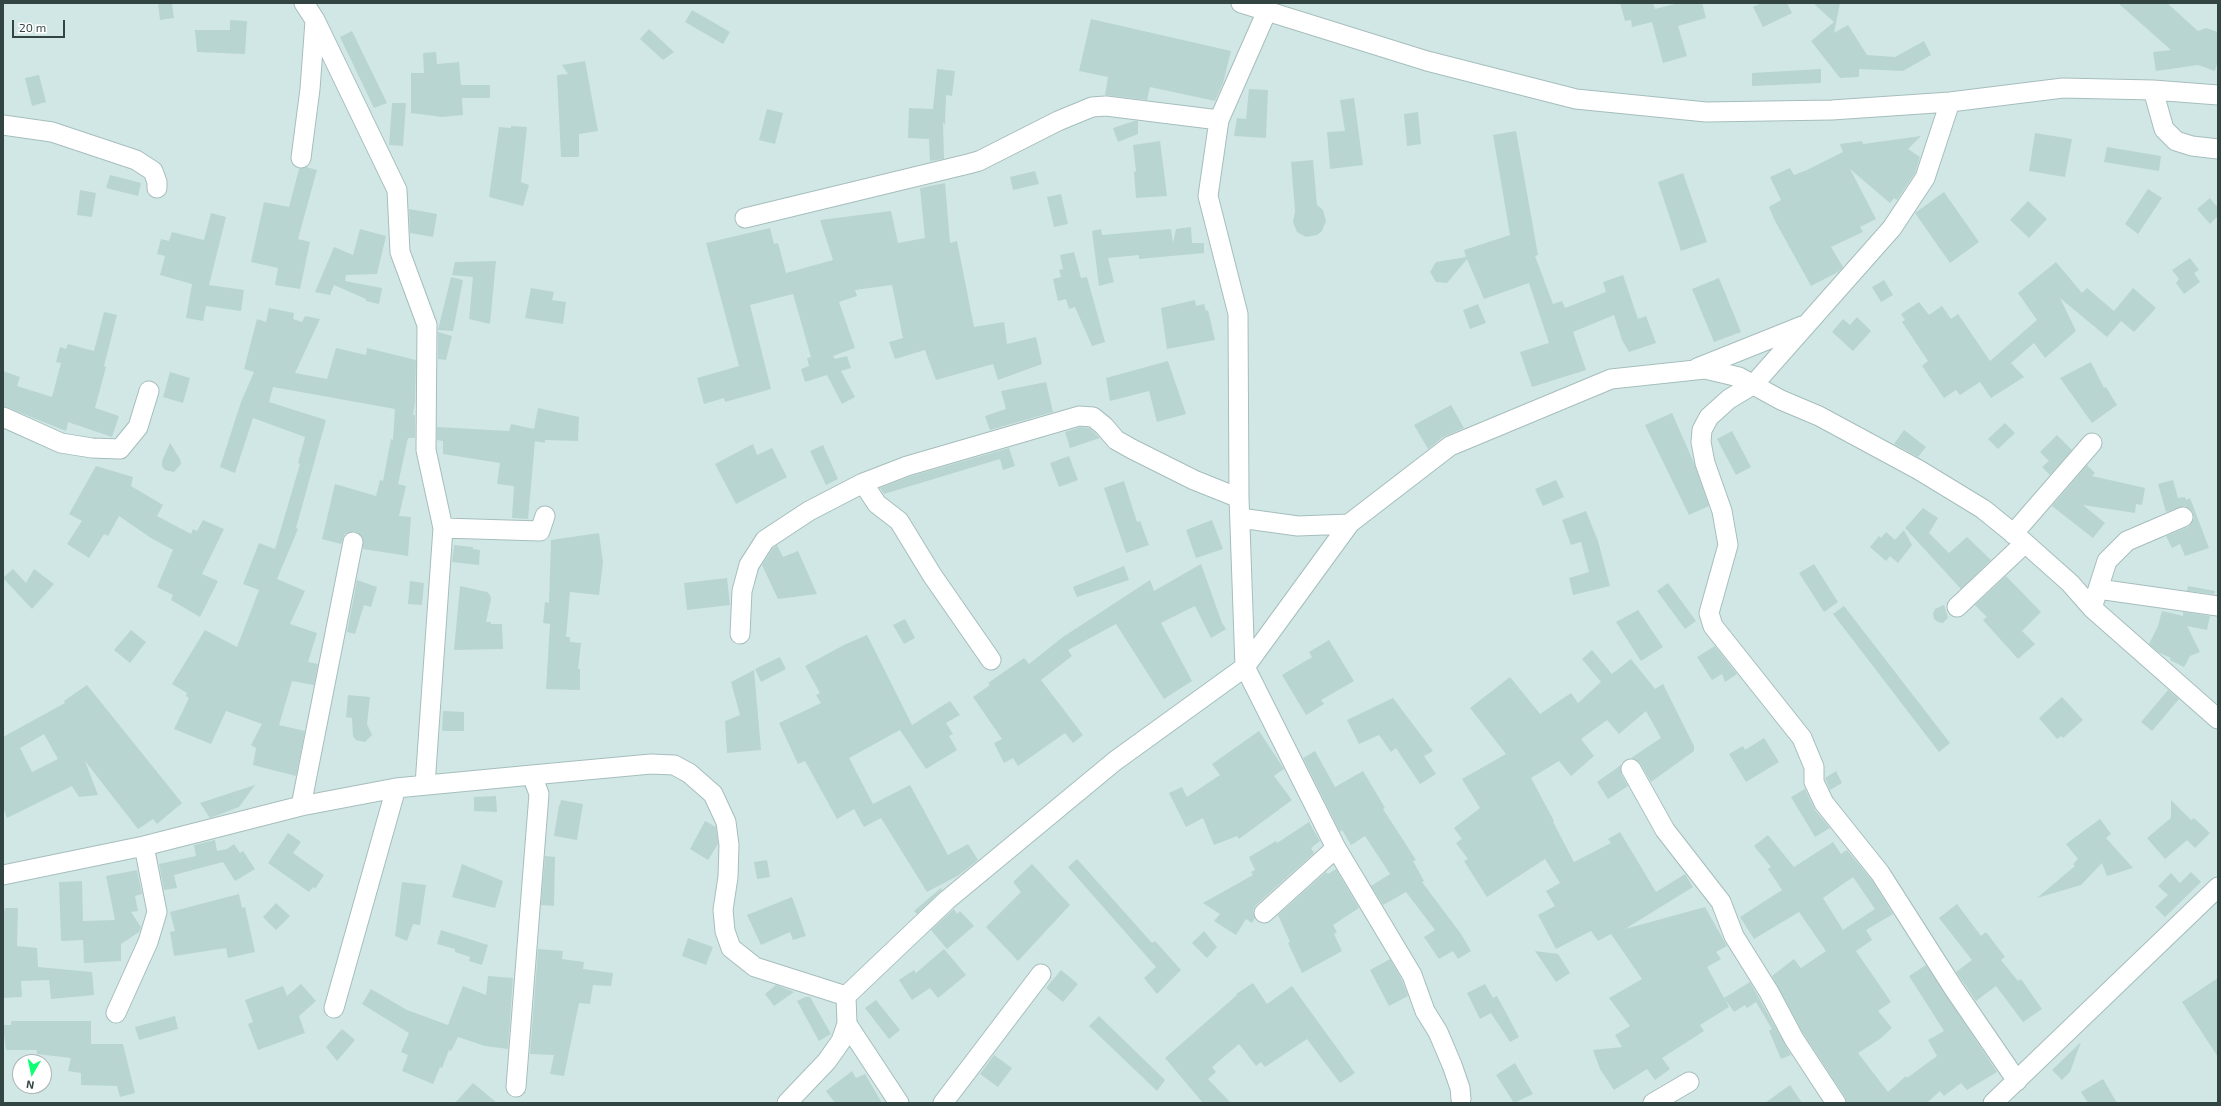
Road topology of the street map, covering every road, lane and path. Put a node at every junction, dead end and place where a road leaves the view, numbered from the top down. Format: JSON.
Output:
{"nodes":[{"id":1,"x":304,"y":3,"type":"edge"},
{"id":2,"x":1241,"y":3,"type":"edge"},
{"id":3,"x":1267,"y":11,"type":"junction"},
{"id":4,"x":315,"y":20,"type":"junction"},
{"id":5,"x":2153,"y":90,"type":"junction"},
{"id":6,"x":2218,"y":95,"type":"edge"},
{"id":7,"x":1950,"y":102,"type":"junction"},
{"id":8,"x":1219,"y":120,"type":"junction"},
{"id":9,"x":3,"y":125,"type":"edge"},
{"id":10,"x":2218,"y":149,"type":"edge"},
{"id":11,"x":301,"y":158,"type":"dead end"},
{"id":12,"x":157,"y":188,"type":"dead end"},
{"id":13,"x":745,"y":218,"type":"dead end"},
{"id":14,"x":1806,"y":324,"type":"junction"},
{"id":15,"x":1690,"y":370,"type":"junction"},
{"id":16,"x":1754,"y":384,"type":"junction"},
{"id":17,"x":149,"y":391,"type":"dead end"},
{"id":18,"x":3,"y":417,"type":"edge"},
{"id":19,"x":2092,"y":442,"type":"dead end"},
{"id":20,"x":863,"y":483,"type":"junction"},
{"id":21,"x":1239,"y":498,"type":"junction"},
{"id":22,"x":545,"y":516,"type":"dead end"},
{"id":23,"x":2183,"y":517,"type":"dead end"},
{"id":24,"x":1240,"y":518,"type":"junction"},
{"id":25,"x":1349,"y":524,"type":"junction"},
{"id":26,"x":443,"y":528,"type":"junction"},
{"id":27,"x":2019,"y":539,"type":"junction"},
{"id":28,"x":353,"y":542,"type":"dead end"},
{"id":29,"x":2098,"y":589,"type":"junction"},
{"id":30,"x":1957,"y":606,"type":"dead end"},
{"id":31,"x":2218,"y":606,"type":"edge"},
{"id":32,"x":2092,"y":608,"type":"junction"},
{"id":33,"x":740,"y":634,"type":"dead end"},
{"id":34,"x":991,"y":660,"type":"dead end"},
{"id":35,"x":1245,"y":667,"type":"junction"},
{"id":36,"x":2218,"y":719,"type":"edge"},
{"id":37,"x":1631,"y":769,"type":"dead end"},
{"id":38,"x":532,"y":775,"type":"junction"},
{"id":39,"x":425,"y":784,"type":"junction"},
{"id":40,"x":396,"y":788,"type":"junction"},
{"id":41,"x":301,"y":806,"type":"junction"},
{"id":42,"x":144,"y":846,"type":"junction"},
{"id":43,"x":1336,"y":848,"type":"junction"},
{"id":44,"x":3,"y":874,"type":"edge"},
{"id":45,"x":2218,"y":887,"type":"edge"},
{"id":46,"x":1264,"y":913,"type":"dead end"},
{"id":47,"x":1041,"y":974,"type":"dead end"},
{"id":48,"x":846,"y":996,"type":"junction"},
{"id":49,"x":334,"y":1008,"type":"dead end"},
{"id":50,"x":116,"y":1013,"type":"dead end"},
{"id":51,"x":847,"y":1024,"type":"junction"},
{"id":52,"x":2017,"y":1081,"type":"junction"},
{"id":53,"x":1689,"y":1082,"type":"dead end"},
{"id":54,"x":516,"y":1087,"type":"dead end"},
{"id":55,"x":1461,"y":1099,"type":"dead end"},
{"id":56,"x":787,"y":1103,"type":"edge"},
{"id":57,"x":899,"y":1103,"type":"edge"},
{"id":58,"x":944,"y":1103,"type":"edge"},
{"id":59,"x":1653,"y":1103,"type":"edge"},
{"id":60,"x":1836,"y":1103,"type":"edge"},
{"id":61,"x":1993,"y":1103,"type":"edge"}],
"edges":[{"from":1,"to":4,"type":"street"},
{"from":2,"to":3,"type":"street"},
{"from":3,"to":7,"type":"street"},
{"from":3,"to":8,"type":"street"},
{"from":4,"to":11,"type":"street"},
{"from":4,"to":26,"type":"street"},
{"from":5,"to":6,"type":"street"},
{"from":5,"to":7,"type":"street"},
{"from":5,"to":10,"type":"street"},
{"from":7,"to":14,"type":"street"},
{"from":8,"to":13,"type":"street"},
{"from":8,"to":21,"type":"street"},
{"from":9,"to":12,"type":"street"},
{"from":14,"to":15,"type":"street"},
{"from":14,"to":16,"type":"street"},
{"from":15,"to":16,"type":"street"},
{"from":15,"to":25,"type":"street"},
{"from":16,"to":27,"type":"street"},
{"from":16,"to":52,"type":"street"},
{"from":17,"to":18,"type":"street"},
{"from":19,"to":27,"type":"street"},
{"from":20,"to":21,"type":"street"},
{"from":20,"to":33,"type":"street"},
{"from":20,"to":34,"type":"street"},
{"from":21,"to":24,"type":"street"},
{"from":22,"to":26,"type":"street"},
{"from":23,"to":29,"type":"street"},
{"from":24,"to":25,"type":"street"},
{"from":24,"to":35,"type":"street"},
{"from":25,"to":35,"type":"street"},
{"from":26,"to":39,"type":"street"},
{"from":27,"to":30,"type":"street"},
{"from":27,"to":32,"type":"street"},
{"from":28,"to":41,"type":"street"},
{"from":29,"to":31,"type":"street"},
{"from":29,"to":32,"type":"street"},
{"from":32,"to":36,"type":"street"},
{"from":35,"to":43,"type":"street"},
{"from":35,"to":48,"type":"street"},
{"from":37,"to":60,"type":"street"},
{"from":38,"to":39,"type":"street"},
{"from":38,"to":48,"type":"street"},
{"from":38,"to":54,"type":"street"},
{"from":39,"to":40,"type":"street"},
{"from":40,"to":41,"type":"street"},
{"from":40,"to":49,"type":"street"},
{"from":41,"to":42,"type":"street"},
{"from":42,"to":44,"type":"street"},
{"from":42,"to":50,"type":"street"},
{"from":43,"to":46,"type":"street"},
{"from":43,"to":55,"type":"street"},
{"from":45,"to":52,"type":"street"},
{"from":47,"to":58,"type":"street"},
{"from":48,"to":51,"type":"street"},
{"from":51,"to":56,"type":"street"},
{"from":51,"to":57,"type":"street"},
{"from":52,"to":61,"type":"street"},
{"from":53,"to":59,"type":"street"}]}
